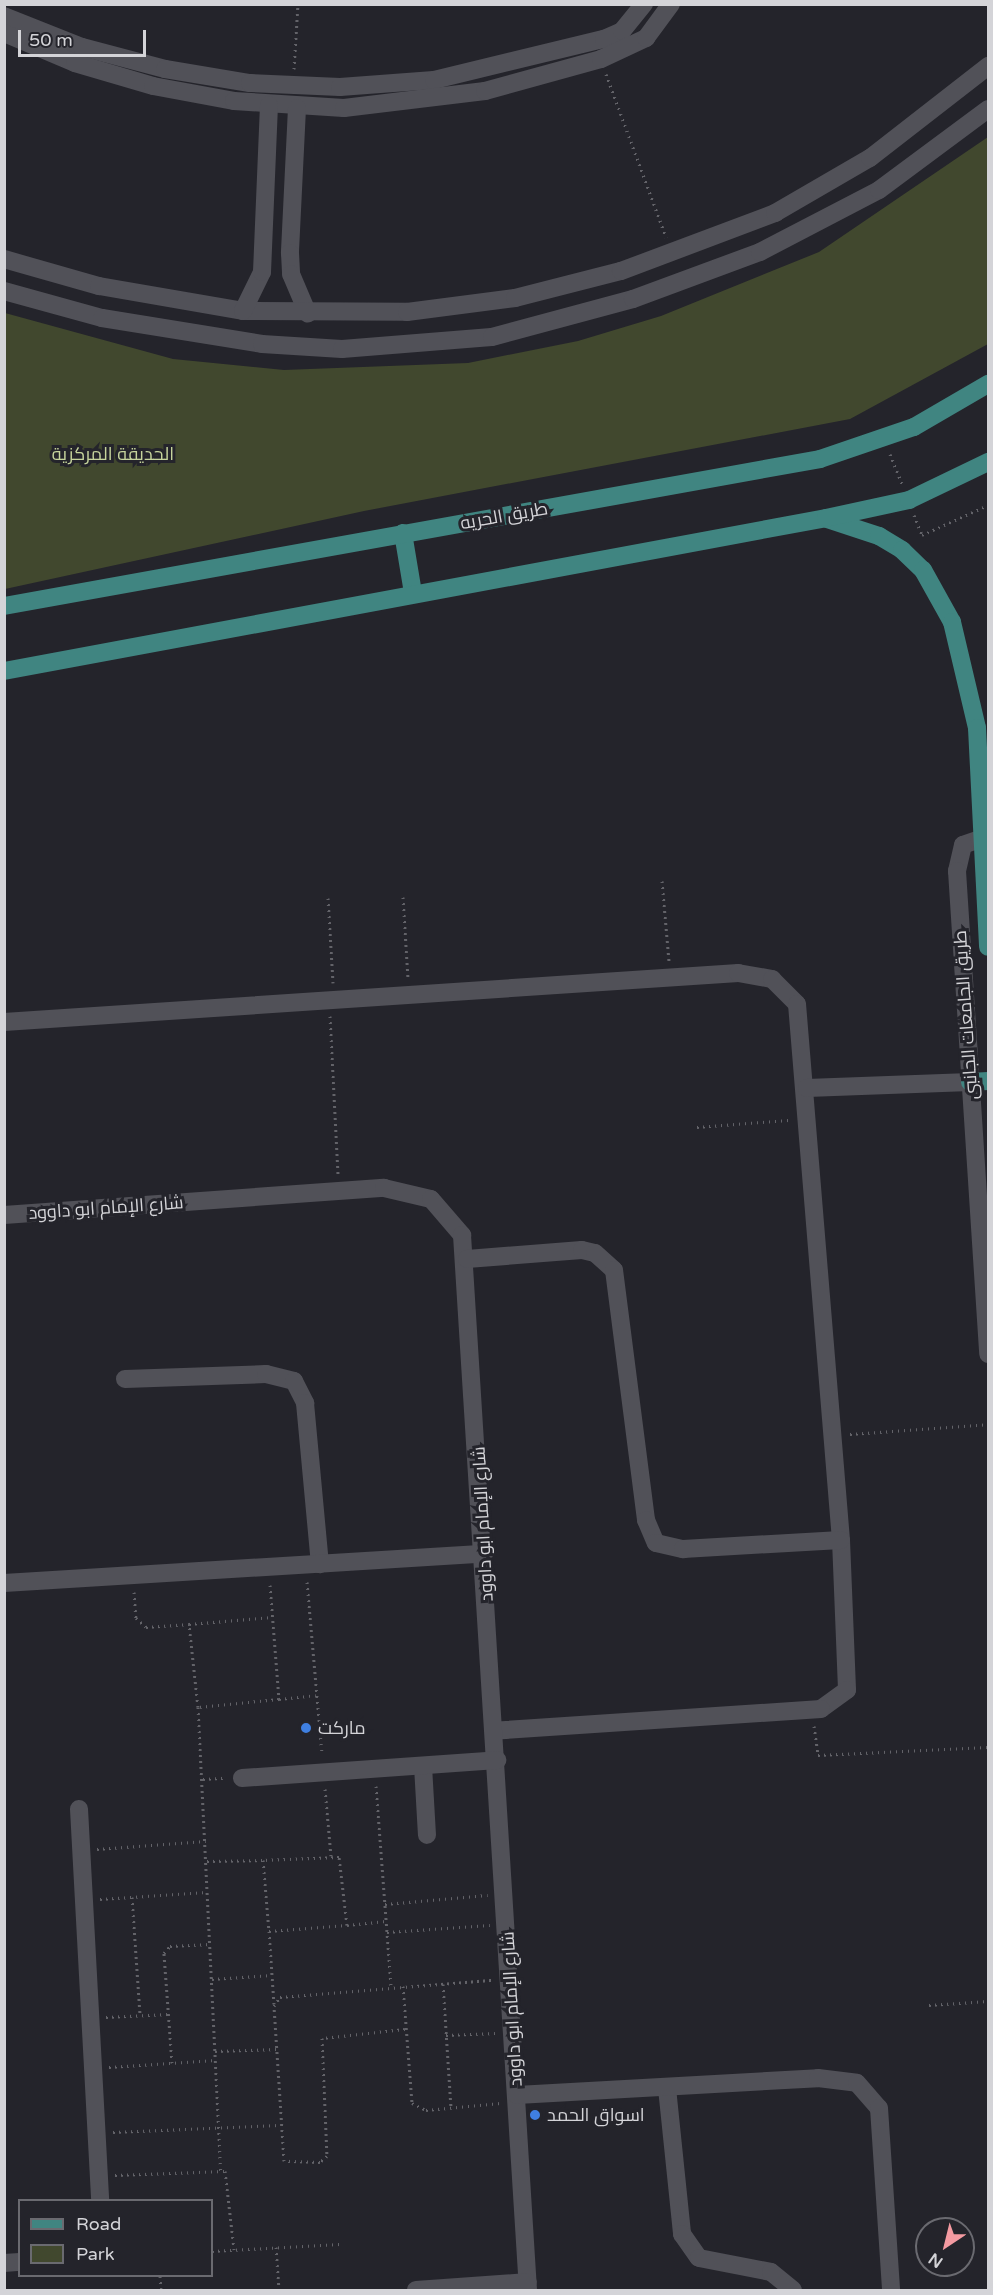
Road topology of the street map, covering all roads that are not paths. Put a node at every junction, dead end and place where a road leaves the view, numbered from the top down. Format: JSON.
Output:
{"nodes":[{"id":1,"x":644,"y":4,"type":"edge"},
{"id":2,"x":671,"y":4,"type":"edge"},
{"id":3,"x":4,"y":16,"type":"edge"},
{"id":4,"x":4,"y":33,"type":"edge"},
{"id":5,"x":78,"y":55,"type":"junction"},
{"id":6,"x":525,"y":60,"type":"junction"},
{"id":7,"x":988,"y":66,"type":"edge"},
{"id":8,"x":531,"y":81,"type":"junction"},
{"id":9,"x":269,"y":105,"type":"junction"},
{"id":10,"x":297,"y":108,"type":"junction"},
{"id":11,"x":988,"y":109,"type":"edge"},
{"id":12,"x":4,"y":259,"type":"edge"},
{"id":13,"x":4,"y":291,"type":"edge"},
{"id":14,"x":243,"y":311,"type":"junction"},
{"id":15,"x":308,"y":314,"type":"junction"},
{"id":16,"x":988,"y":384,"type":"edge"},
{"id":17,"x":988,"y":462,"type":"edge"},
{"id":18,"x":826,"y":518,"type":"junction"},
{"id":19,"x":403,"y":533,"type":"junction"},
{"id":20,"x":413,"y":593,"type":"junction"},
{"id":21,"x":4,"y":606,"type":"edge"},
{"id":22,"x":4,"y":671,"type":"edge"},
{"id":23,"x":987,"y":837,"type":"edge"},
{"id":24,"x":988,"y":947,"type":"edge"},
{"id":25,"x":4,"y":1022,"type":"edge"},
{"id":26,"x":979,"y":1082,"type":"edge"},
{"id":27,"x":807,"y":1088,"type":"junction"},
{"id":28,"x":4,"y":1215,"type":"edge"},
{"id":29,"x":467,"y":1259,"type":"junction"},
{"id":30,"x":988,"y":1354,"type":"edge"},
{"id":31,"x":125,"y":1379,"type":"dead end"},
{"id":32,"x":841,"y":1539,"type":"junction"},
{"id":33,"x":484,"y":1554,"type":"junction"},
{"id":34,"x":313,"y":1565,"type":"junction"},
{"id":35,"x":4,"y":1583,"type":"edge"},
{"id":36,"x":494,"y":1731,"type":"junction"},
{"id":37,"x":497,"y":1760,"type":"junction"},
{"id":38,"x":423,"y":1766,"type":"junction"},
{"id":39,"x":242,"y":1778,"type":"road end"},
{"id":40,"x":79,"y":1809,"type":"dead end"},
{"id":41,"x":427,"y":1835,"type":"dead end"},
{"id":42,"x":667,"y":2088,"type":"junction"},
{"id":43,"x":517,"y":2099,"type":"junction"},
{"id":44,"x":100,"y":2199,"type":"edge"},
{"id":45,"x":528,"y":2286,"type":"edge"},
{"id":46,"x":416,"y":2290,"type":"edge"},
{"id":47,"x":793,"y":2290,"type":"edge"},
{"id":48,"x":891,"y":2290,"type":"edge"}],
"edges":[{"from":1,"to":6,"type":"street"},
{"from":2,"to":8,"type":"street"},
{"from":3,"to":5,"type":"street"},
{"from":4,"to":5,"type":"street"},
{"from":5,"to":6,"type":"street"},
{"from":5,"to":9,"type":"street"},
{"from":6,"to":8,"type":"street"},
{"from":7,"to":15,"type":"street"},
{"from":8,"to":10,"type":"street"},
{"from":9,"to":10,"type":"street"},
{"from":9,"to":14,"type":"street"},
{"from":10,"to":15,"type":"street"},
{"from":11,"to":13,"type":"street"},
{"from":12,"to":14,"type":"street"},
{"from":14,"to":15,"type":"street"},
{"from":16,"to":19,"type":"main road","name":"طريق الحريه"},
{"from":17,"to":18,"type":"main road"},
{"from":18,"to":20,"type":"main road"},
{"from":18,"to":23,"type":"main road"},
{"from":19,"to":20,"type":"main road"},
{"from":19,"to":21,"type":"main road","name":"طريق الحريه"},
{"from":20,"to":22,"type":"main road"},
{"from":23,"to":24,"type":"main road"},
{"from":23,"to":26,"type":"street","name":"طريق الجامعات الجانبى"},
{"from":25,"to":27,"type":"street"},
{"from":26,"to":27,"type":"street"},
{"from":26,"to":30,"type":"street","name":"طريق الجامعات الجانبى"},
{"from":27,"to":32,"type":"street"},
{"from":28,"to":29,"type":"street","name":"شارع الإمام ابو داوود"},
{"from":29,"to":32,"type":"street"},
{"from":29,"to":33,"type":"street","name":"شارع الإمام ابو داوود"},
{"from":31,"to":34,"type":"street"},
{"from":32,"to":36,"type":"street"},
{"from":33,"to":34,"type":"street"},
{"from":33,"to":36,"type":"street","name":"شارع الإمام ابو داوود"},
{"from":34,"to":35,"type":"street"},
{"from":36,"to":37,"type":"street","name":"شارع الإمام ابو داوود"},
{"from":37,"to":38,"type":"street"},
{"from":37,"to":43,"type":"street","name":"شارع الإمام ابو داوود"},
{"from":38,"to":39,"type":"street"},
{"from":38,"to":41,"type":"street"},
{"from":40,"to":44,"type":"street"},
{"from":42,"to":43,"type":"street"},
{"from":42,"to":47,"type":"street"},
{"from":42,"to":48,"type":"street"},
{"from":43,"to":45,"type":"street","name":"شارع الإمام ابو داوود"},
{"from":45,"to":46,"type":"street"}]}
